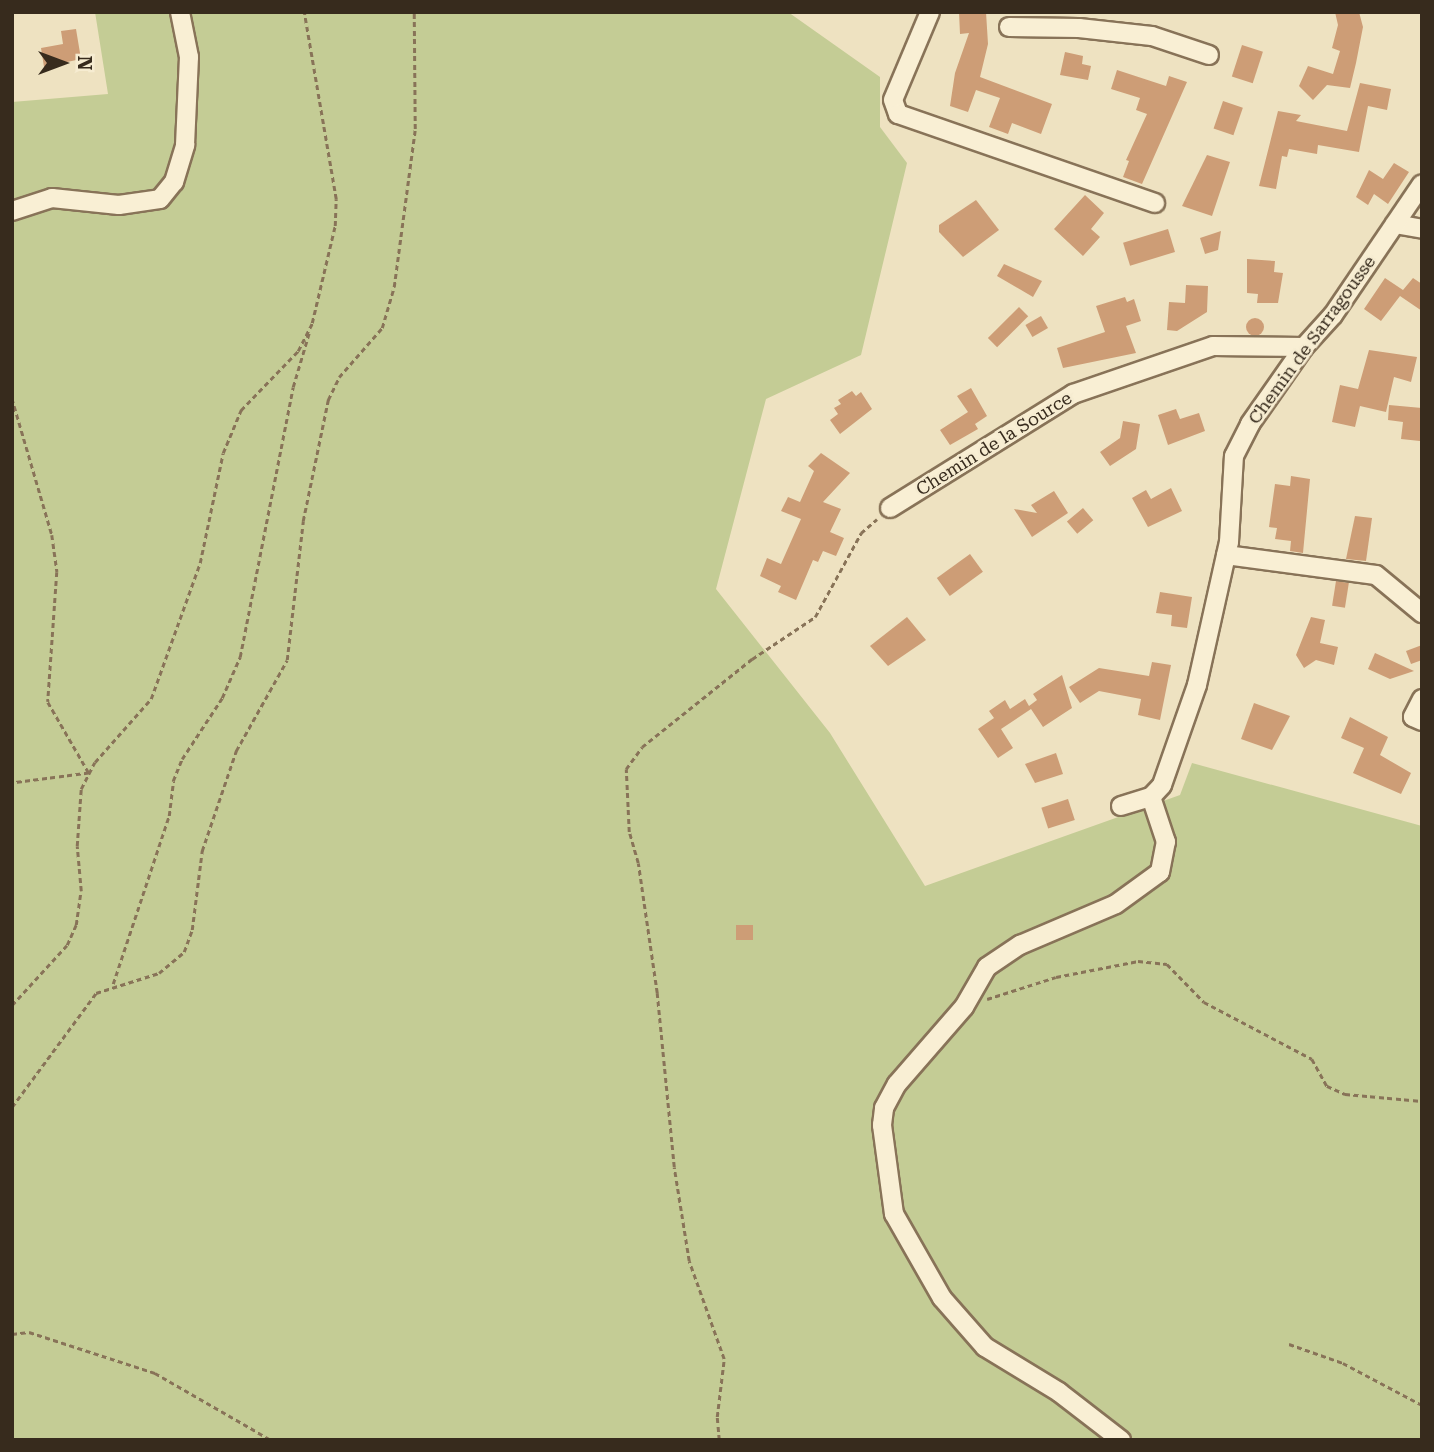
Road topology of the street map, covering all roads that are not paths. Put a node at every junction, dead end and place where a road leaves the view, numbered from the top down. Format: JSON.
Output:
{"nodes":[{"id":1,"x":180,"y":12,"type":"edge"},
{"id":2,"x":930,"y":12,"type":"edge"},
{"id":3,"x":1079,"y":20,"type":"edge"},
{"id":4,"x":1009,"y":27,"type":"dead end"},
{"id":5,"x":1209,"y":55,"type":"dead end"},
{"id":6,"x":1422,"y":184,"type":"edge"},
{"id":7,"x":1155,"y":203,"type":"dead end"},
{"id":8,"x":12,"y":211,"type":"edge"},
{"id":9,"x":1395,"y":224,"type":"junction"},
{"id":10,"x":1422,"y":229,"type":"edge"},
{"id":11,"x":1304,"y":347,"type":"junction"},
{"id":12,"x":890,"y":508,"type":"road end"},
{"id":13,"x":1226,"y":555,"type":"junction"},
{"id":14,"x":1422,"y":613,"type":"edge"},
{"id":15,"x":1422,"y":699,"type":"edge"},
{"id":16,"x":1422,"y":721,"type":"edge"},
{"id":17,"x":1151,"y":797,"type":"junction"},
{"id":18,"x":1121,"y":806,"type":"dead end"},
{"id":19,"x":1121,"y":1440,"type":"edge"}],
"edges":[{"from":1,"to":8,"type":"street"},
{"from":2,"to":7,"type":"street"},
{"from":3,"to":4,"type":"street"},
{"from":3,"to":5,"type":"street"},
{"from":6,"to":9,"type":"street","name":"Chemin de Sarragousse"},
{"from":9,"to":10,"type":"street"},
{"from":9,"to":11,"type":"street","name":"Chemin de Sarragousse"},
{"from":11,"to":12,"type":"street","name":"Chemin de la Source"},
{"from":11,"to":13,"type":"street","name":"Chemin de Sarragousse"},
{"from":13,"to":14,"type":"street"},
{"from":13,"to":17,"type":"street","name":"Chemin de Sarragousse"},
{"from":15,"to":16,"type":"street"},
{"from":17,"to":18,"type":"street"},
{"from":17,"to":19,"type":"street"}]}
